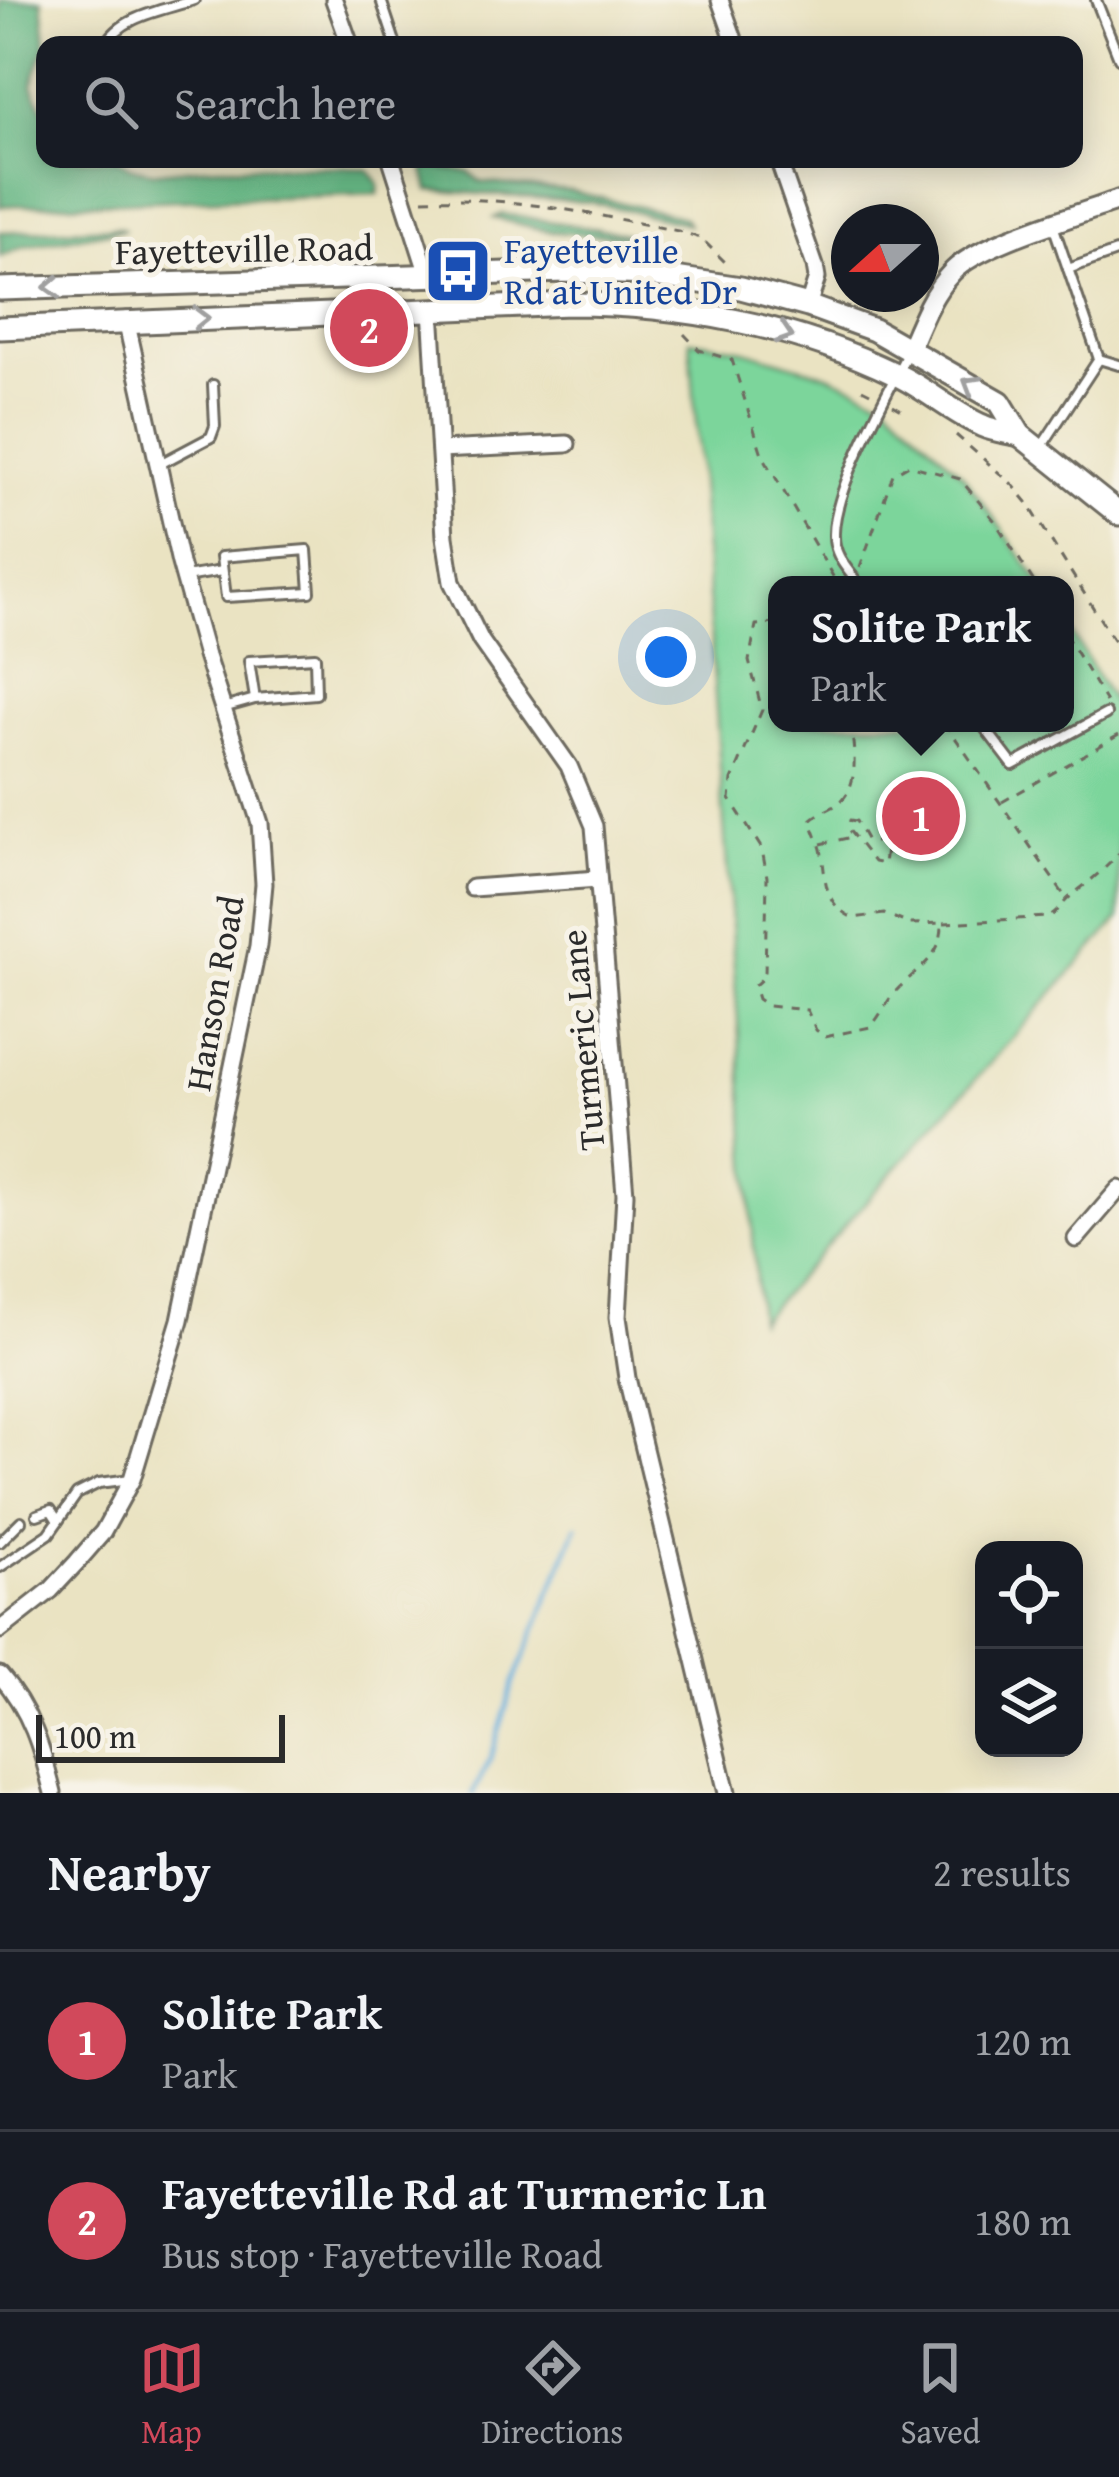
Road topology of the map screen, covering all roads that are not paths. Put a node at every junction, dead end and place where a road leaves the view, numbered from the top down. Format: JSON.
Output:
{"nodes":[{"id":1,"x":194,"y":0,"type":"edge"},
{"id":2,"x":381,"y":0,"type":"edge"},
{"id":3,"x":720,"y":0,"type":"edge"},
{"id":4,"x":1096,"y":0,"type":"edge"},
{"id":5,"x":340,"y":3,"type":"edge"},
{"id":6,"x":110,"y":36,"type":"edge"},
{"id":7,"x":348,"y":36,"type":"edge"},
{"id":8,"x":394,"y":36,"type":"edge"},
{"id":9,"x":733,"y":36,"type":"edge"},
{"id":10,"x":1119,"y":58,"type":"edge"},
{"id":11,"x":394,"y":168,"type":"edge"},
{"id":12,"x":781,"y":168,"type":"edge"},
{"id":13,"x":1119,"y":200,"type":"edge"},
{"id":14,"x":1053,"y":225,"type":"junction"},
{"id":15,"x":1119,"y":251,"type":"edge"},
{"id":16,"x":1068,"y":269,"type":"junction"},
{"id":17,"x":429,"y":278,"type":"junction"},
{"id":18,"x":0,"y":290,"type":"edge"},
{"id":19,"x":808,"y":306,"type":"junction"},
{"id":20,"x":431,"y":310,"type":"junction"},
{"id":21,"x":126,"y":320,"type":"junction"},
{"id":22,"x":0,"y":328,"type":"edge"},
{"id":23,"x":910,"y":347,"type":"junction"},
{"id":24,"x":1099,"y":359,"type":"junction"},
{"id":25,"x":1119,"y":365,"type":"edge"},
{"id":26,"x":897,"y":375,"type":"junction"},
{"id":27,"x":213,"y":385,"type":"dead end"},
{"id":28,"x":1020,"y":435,"type":"junction"},
{"id":29,"x":567,"y":444,"type":"dead end"},
{"id":30,"x":440,"y":450,"type":"junction"},
{"id":31,"x":1039,"y":450,"type":"junction"},
{"id":32,"x":157,"y":466,"type":"junction"},
{"id":33,"x":1119,"y":514,"type":"edge"},
{"id":34,"x":222,"y":571,"type":"junction"},
{"id":35,"x":852,"y":576,"type":"edge"},
{"id":36,"x":184,"y":578,"type":"junction"},
{"id":37,"x":255,"y":699,"type":"junction"},
{"id":38,"x":222,"y":709,"type":"junction"},
{"id":39,"x":1108,"y":713,"type":"road end"},
{"id":40,"x":1074,"y":731,"type":"edge"},
{"id":41,"x":987,"y":732,"type":"edge"},
{"id":42,"x":1073,"y":732,"type":"edge"},
{"id":43,"x":598,"y":879,"type":"junction"},
{"id":44,"x":472,"y":888,"type":"dead end"},
{"id":45,"x":1119,"y":1189,"type":"edge"},
{"id":46,"x":1076,"y":1239,"type":"dead end"},
{"id":47,"x":132,"y":1479,"type":"junction"},
{"id":48,"x":37,"y":1515,"type":"dead end"},
{"id":49,"x":21,"y":1521,"type":"dead end"},
{"id":50,"x":58,"y":1521,"type":"junction"},
{"id":51,"x":0,"y":1542,"type":"edge"},
{"id":52,"x":0,"y":1565,"type":"edge"},
{"id":53,"x":0,"y":1630,"type":"edge"},
{"id":54,"x":0,"y":1675,"type":"edge"},
{"id":55,"x":53,"y":1793,"type":"edge"},
{"id":56,"x":727,"y":1793,"type":"edge"}],
"edges":[{"from":1,"to":6,"type":"lane"},
{"from":2,"to":8,"type":"lane"},
{"from":3,"to":9,"type":"street"},
{"from":4,"to":10,"type":"lane"},
{"from":5,"to":7,"type":"street"},
{"from":11,"to":17,"type":"street"},
{"from":12,"to":19,"type":"street"},
{"from":13,"to":14,"type":"street"},
{"from":14,"to":16,"type":"lane"},
{"from":14,"to":23,"type":"street"},
{"from":15,"to":16,"type":"lane"},
{"from":16,"to":24,"type":"lane"},
{"from":17,"to":18,"type":"main road","name":"Fayetteville Road","one_way":true},
{"from":17,"to":19,"type":"main road","name":"Fayetteville Road"},
{"from":19,"to":23,"type":"main road","name":"Fayetteville Road"},
{"from":21,"to":20,"type":"main road","name":"Fayetteville Road","one_way":true},
{"from":20,"to":26,"type":"main road","name":"Fayetteville Road","one_way":true},
{"from":20,"to":30,"type":"street","name":"Turmeric Lane"},
{"from":21,"to":22,"type":"main road","name":"Fayetteville Road"},
{"from":21,"to":32,"type":"street","name":"Hanson Road"},
{"from":23,"to":26,"type":"lane"},
{"from":28,"to":23,"type":"main road","name":"Fayetteville Road","one_way":true},
{"from":24,"to":25,"type":"lane"},
{"from":24,"to":31,"type":"lane"},
{"from":26,"to":28,"type":"main road","name":"Fayetteville Road"},
{"from":26,"to":35,"type":"lane"},
{"from":27,"to":32,"type":"lane"},
{"from":28,"to":31,"type":"main road","name":"Fayetteville Road"},
{"from":29,"to":30,"type":"street"},
{"from":30,"to":43,"type":"street","name":"Turmeric Lane"},
{"from":31,"to":33,"type":"main road","name":"Fayetteville Road"},
{"from":32,"to":36,"type":"street","name":"Hanson Road"},
{"from":34,"to":34,"type":"lane"},
{"from":34,"to":36,"type":"lane"},
{"from":36,"to":38,"type":"street","name":"Hanson Road"},
{"from":37,"to":37,"type":"lane"},
{"from":37,"to":38,"type":"lane"},
{"from":38,"to":47,"type":"street","name":"Hanson Road"},
{"from":39,"to":40,"type":"lane"},
{"from":41,"to":42,"type":"lane"},
{"from":43,"to":44,"type":"street"},
{"from":43,"to":56,"type":"street","name":"Turmeric Lane"},
{"from":45,"to":46,"type":"street"},
{"from":47,"to":50,"type":"lane"},
{"from":47,"to":53,"type":"street","name":"Hanson Road"},
{"from":48,"to":50,"type":"lane"},
{"from":49,"to":51,"type":"lane"},
{"from":50,"to":52,"type":"lane"},
{"from":54,"to":55,"type":"street"}]}
